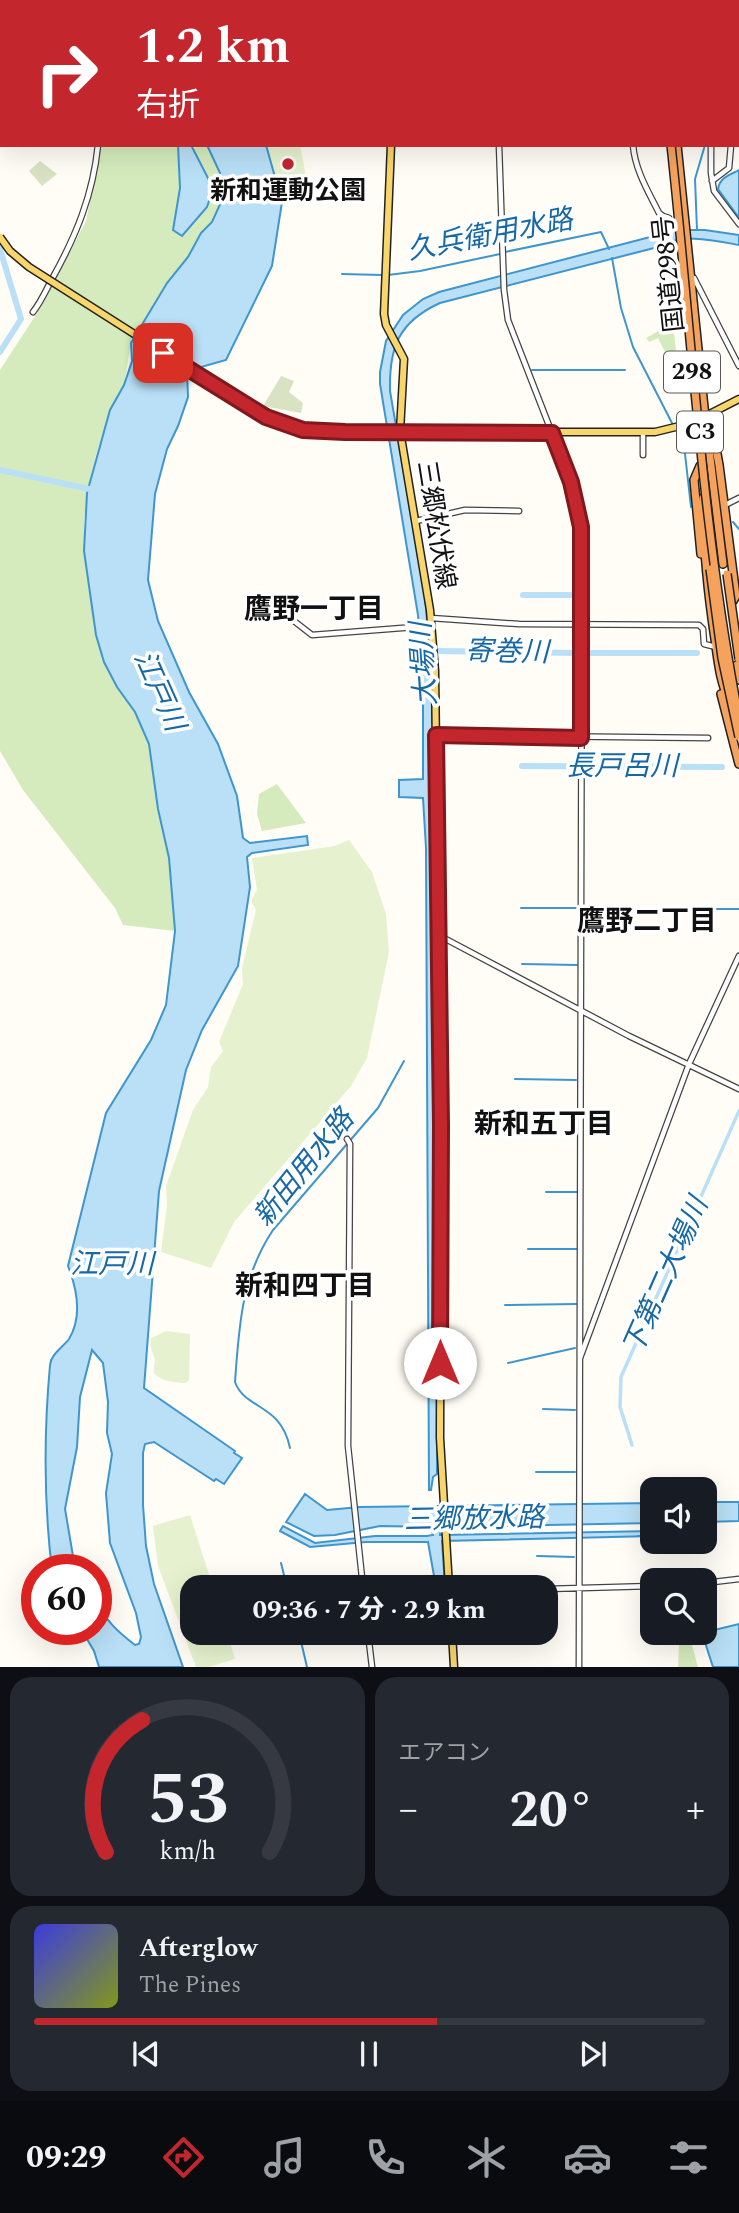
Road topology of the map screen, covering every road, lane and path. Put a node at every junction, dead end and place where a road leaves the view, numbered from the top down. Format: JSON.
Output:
{"nodes":[{"id":1,"x":98,"y":147,"type":"edge"},
{"id":2,"x":391,"y":147,"type":"edge"},
{"id":3,"x":499,"y":147,"type":"edge"},
{"id":4,"x":632,"y":147,"type":"edge"},
{"id":5,"x":673,"y":147,"type":"edge"},
{"id":6,"x":673,"y":147,"type":"edge"},
{"id":7,"x":673,"y":147,"type":"edge"},
{"id":8,"x":711,"y":147,"type":"edge"},
{"id":9,"x":731,"y":147,"type":"edge"},
{"id":10,"x":712,"y":181,"type":"junction"},
{"id":11,"x":669,"y":218,"type":"dead end"},
{"id":12,"x":739,"y":224,"type":"edge"},
{"id":13,"x":0,"y":237,"type":"edge"},
{"id":14,"x":683,"y":246,"type":"junction"},
{"id":15,"x":689,"y":264,"type":"junction"},
{"id":16,"x":33,"y":312,"type":"dead end"},
{"id":17,"x":739,"y":366,"type":"edge"},
{"id":18,"x":739,"y":399,"type":"edge"},
{"id":19,"x":701,"y":419,"type":"junction"},
{"id":20,"x":552,"y":433,"type":"junction"},
{"id":21,"x":643,"y":433,"type":"junction"},
{"id":22,"x":707,"y":434,"type":"junction"},
{"id":23,"x":708,"y":447,"type":"junction"},
{"id":24,"x":643,"y":455,"type":"dead end"},
{"id":25,"x":700,"y":466,"type":"junction"},
{"id":26,"x":704,"y":498,"type":"junction"},
{"id":27,"x":739,"y":498,"type":"edge"},
{"id":28,"x":725,"y":505,"type":"junction"},
{"id":29,"x":519,"y":511,"type":"dead end"},
{"id":30,"x":415,"y":521,"type":"junction"},
{"id":31,"x":705,"y":541,"type":"junction"},
{"id":32,"x":726,"y":556,"type":"junction"},
{"id":33,"x":723,"y":564,"type":"dead end"},
{"id":34,"x":711,"y":567,"type":"junction"},
{"id":35,"x":733,"y":601,"type":"junction"},
{"id":36,"x":258,"y":612,"type":"dead end"},
{"id":37,"x":711,"y":613,"type":"junction"},
{"id":38,"x":431,"y":618,"type":"junction"},
{"id":39,"x":582,"y":624,"type":"junction"},
{"id":40,"x":415,"y":627,"type":"dead end"},
{"id":41,"x":716,"y":647,"type":"junction"},
{"id":42,"x":739,"y":647,"type":"edge"},
{"id":43,"x":738,"y":662,"type":"edge"},
{"id":44,"x":727,"y":666,"type":"dead end"},
{"id":45,"x":721,"y":678,"type":"junction"},
{"id":46,"x":739,"y":680,"type":"edge"},
{"id":47,"x":739,"y":699,"type":"edge"},
{"id":48,"x":738,"y":717,"type":"edge"},
{"id":49,"x":436,"y":735,"type":"junction"},
{"id":50,"x":739,"y":735,"type":"edge"},
{"id":51,"x":581,"y":738,"type":"junction"},
{"id":52,"x":708,"y":738,"type":"dead end"},
{"id":53,"x":739,"y":764,"type":"edge"},
{"id":54,"x":440,"y":936,"type":"junction"},
{"id":55,"x":739,"y":956,"type":"edge"},
{"id":56,"x":580,"y":1009,"type":"junction"},
{"id":57,"x":689,"y":1064,"type":"junction"},
{"id":58,"x":739,"y":1089,"type":"edge"},
{"id":59,"x":347,"y":1139,"type":"dead end"},
{"id":60,"x":579,"y":1362,"type":"junction"},
{"id":61,"x":362,"y":1575,"type":"edge"},
{"id":62,"x":448,"y":1575,"type":"edge"},
{"id":63,"x":739,"y":1579,"type":"edge"},
{"id":64,"x":717,"y":1582,"type":"edge"},
{"id":65,"x":640,"y":1586,"type":"edge"},
{"id":66,"x":578,"y":1588,"type":"junction"},
{"id":67,"x":558,"y":1589,"type":"edge"},
{"id":68,"x":369,"y":1645,"type":"edge"},
{"id":69,"x":453,"y":1645,"type":"edge"},
{"id":70,"x":372,"y":1667,"type":"edge"},
{"id":71,"x":454,"y":1667,"type":"edge"},
{"id":72,"x":578,"y":1667,"type":"edge"}],
"edges":[{"from":1,"to":16,"type":"street"},
{"from":2,"to":30,"type":"main road","name":"三郷松伏線"},
{"from":3,"to":20,"type":"street"},
{"from":4,"to":11,"type":"street"},
{"from":5,"to":14,"type":"highway","name":"国道298号","number":"298"},
{"from":6,"to":47,"type":"highway","number":"C3","bridge":true},
{"from":7,"to":48,"type":"highway","number":"C3","bridge":true},
{"from":8,"to":10,"type":"street"},
{"from":9,"to":10,"type":"street"},
{"from":10,"to":12,"type":"street"},
{"from":13,"to":20,"type":"main road","bridge":true},
{"from":14,"to":15,"type":"highway","name":"国道298号","number":"298"},
{"from":14,"to":19,"type":"highway","name":"国道298号","number":"298"},
{"from":15,"to":17,"type":"street"},
{"from":15,"to":19,"type":"highway","name":"国道298号","number":"298"},
{"from":18,"to":19,"type":"main road"},
{"from":19,"to":21,"type":"main road"},
{"from":19,"to":22,"type":"highway","name":"国道298号","number":"298"},
{"from":19,"to":25,"type":"highway","name":"国道298号","number":"298"},
{"from":20,"to":21,"type":"main road"},
{"from":20,"to":39,"type":"street"},
{"from":21,"to":24,"type":"street"},
{"from":22,"to":23,"type":"highway","name":"国道298号","number":"298"},
{"from":22,"to":28,"type":"highway"},
{"from":23,"to":32,"type":"highway","number":"298"},
{"from":23,"to":33,"type":"highway","name":"国道298号","number":"298"},
{"from":25,"to":26,"type":"highway","name":"国道298号","number":"298"},
{"from":25,"to":37,"type":"highway","number":"298"},
{"from":26,"to":31,"type":"highway","name":"国道298号","number":"298"},
{"from":26,"to":34,"type":"highway","name":"国道298号","number":"298"},
{"from":27,"to":28,"type":"street"},
{"from":28,"to":35,"type":"highway"},
{"from":29,"to":30,"type":"street"},
{"from":30,"to":38,"type":"main road","name":"三郷松伏線"},
{"from":31,"to":34,"type":"highway"},
{"from":31,"to":37,"type":"highway","name":"国道298号","number":"298"},
{"from":32,"to":35,"type":"highway","number":"298"},
{"from":32,"to":43,"type":"highway","bridge":true},
{"from":34,"to":50,"type":"highway","bridge":true},
{"from":35,"to":42,"type":"highway","number":"298"},
{"from":36,"to":40,"type":"street"},
{"from":37,"to":41,"type":"highway","name":"国道298号","number":"298"},
{"from":38,"to":39,"type":"street"},
{"from":38,"to":49,"type":"main road","name":"三郷松伏線"},
{"from":39,"to":41,"type":"street"},
{"from":39,"to":51,"type":"street"},
{"from":41,"to":42,"type":"main road"},
{"from":41,"to":45,"type":"highway","name":"国道298号","number":"298"},
{"from":43,"to":46,"type":"highway"},
{"from":44,"to":48,"type":"highway","name":"国道298号","number":"298"},
{"from":45,"to":48,"type":"highway","name":"国道298号","number":"298"},
{"from":45,"to":53,"type":"highway"},
{"from":48,"to":50,"type":"highway","name":"国道298号","number":"298"},
{"from":49,"to":51,"type":"street"},
{"from":49,"to":54,"type":"main road","name":"三郷松伏線"},
{"from":51,"to":52,"type":"street"},
{"from":51,"to":56,"type":"street"},
{"from":54,"to":56,"type":"street"},
{"from":54,"to":62,"type":"main road","name":"三郷松伏線"},
{"from":55,"to":57,"type":"street"},
{"from":56,"to":57,"type":"street"},
{"from":56,"to":60,"type":"street"},
{"from":57,"to":58,"type":"street"},
{"from":57,"to":60,"type":"street"},
{"from":59,"to":61,"type":"street"},
{"from":60,"to":66,"type":"street"},
{"from":63,"to":64,"type":"street"},
{"from":65,"to":66,"type":"street"},
{"from":66,"to":67,"type":"street"},
{"from":66,"to":72,"type":"street"},
{"from":68,"to":70,"type":"street"},
{"from":69,"to":71,"type":"main road"}]}
